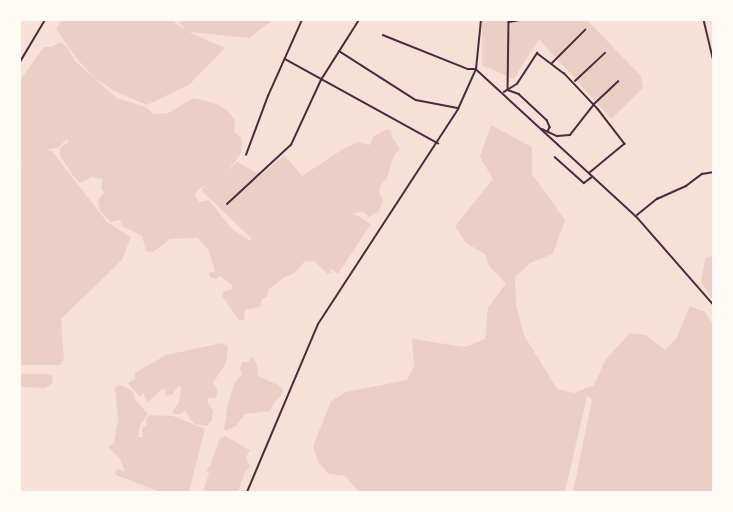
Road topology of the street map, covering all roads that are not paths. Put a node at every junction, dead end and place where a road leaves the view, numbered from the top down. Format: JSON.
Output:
{"nodes":[{"id":1,"x":45,"y":20,"type":"edge"},
{"id":2,"x":302,"y":20,"type":"edge"},
{"id":3,"x":359,"y":20,"type":"edge"},
{"id":4,"x":481,"y":20,"type":"edge"},
{"id":5,"x":520,"y":20,"type":"edge"},
{"id":6,"x":704,"y":20,"type":"edge"},
{"id":7,"x":509,"y":21,"type":"edge"},
{"id":8,"x":585,"y":30,"type":"dead end"},
{"id":9,"x":383,"y":35,"type":"dead end"},
{"id":10,"x":338,"y":51,"type":"junction"},
{"id":11,"x":605,"y":53,"type":"dead end"},
{"id":12,"x":285,"y":59,"type":"junction"},
{"id":13,"x":20,"y":62,"type":"edge"},
{"id":14,"x":714,"y":62,"type":"edge"},
{"id":15,"x":552,"y":63,"type":"junction"},
{"id":16,"x":476,"y":69,"type":"junction"},
{"id":17,"x":321,"y":80,"type":"junction"},
{"id":18,"x":574,"y":82,"type":"junction"},
{"id":19,"x":618,"y":82,"type":"dead end"},
{"id":20,"x":508,"y":90,"type":"junction"},
{"id":21,"x":503,"y":94,"type":"junction"},
{"id":22,"x":594,"y":104,"type":"junction"},
{"id":23,"x":458,"y":109,"type":"junction"},
{"id":24,"x":541,"y":129,"type":"junction"},
{"id":25,"x":548,"y":132,"type":"junction"},
{"id":26,"x":438,"y":142,"type":"junction"},
{"id":27,"x":246,"y":155,"type":"dead end"},
{"id":28,"x":555,"y":157,"type":"dead end"},
{"id":29,"x":714,"y":172,"type":"edge"},
{"id":30,"x":590,"y":174,"type":"junction"},
{"id":31,"x":593,"y":177,"type":"junction"},
{"id":32,"x":227,"y":204,"type":"dead end"},
{"id":33,"x":636,"y":216,"type":"junction"},
{"id":34,"x":714,"y":305,"type":"edge"},
{"id":35,"x":247,"y":492,"type":"edge"}],
"edges":[{"from":1,"to":13,"type":"street"},
{"from":2,"to":12,"type":"street"},
{"from":3,"to":10,"type":"street"},
{"from":4,"to":16,"type":"main road"},
{"from":5,"to":7,"type":"street"},
{"from":6,"to":14,"type":"street"},
{"from":7,"to":20,"type":"street"},
{"from":8,"to":15,"type":"street"},
{"from":9,"to":16,"type":"street"},
{"from":10,"to":17,"type":"street"},
{"from":10,"to":23,"type":"street"},
{"from":11,"to":18,"type":"street"},
{"from":12,"to":17,"type":"street"},
{"from":12,"to":27,"type":"street"},
{"from":15,"to":18,"type":"street"},
{"from":15,"to":20,"type":"street"},
{"from":16,"to":21,"type":"street"},
{"from":16,"to":23,"type":"main road"},
{"from":17,"to":26,"type":"street"},
{"from":17,"to":32,"type":"street"},
{"from":18,"to":22,"type":"street"},
{"from":19,"to":22,"type":"street"},
{"from":20,"to":21,"type":"street"},
{"from":20,"to":25,"type":"street"},
{"from":21,"to":24,"type":"street"},
{"from":22,"to":25,"type":"street"},
{"from":22,"to":30,"type":"street"},
{"from":23,"to":26,"type":"main road"},
{"from":24,"to":25,"type":"street"},
{"from":24,"to":30,"type":"street"},
{"from":26,"to":35,"type":"main road"},
{"from":28,"to":31,"type":"street"},
{"from":29,"to":33,"type":"street"},
{"from":30,"to":31,"type":"street"},
{"from":31,"to":33,"type":"street"},
{"from":33,"to":34,"type":"street"}]}
